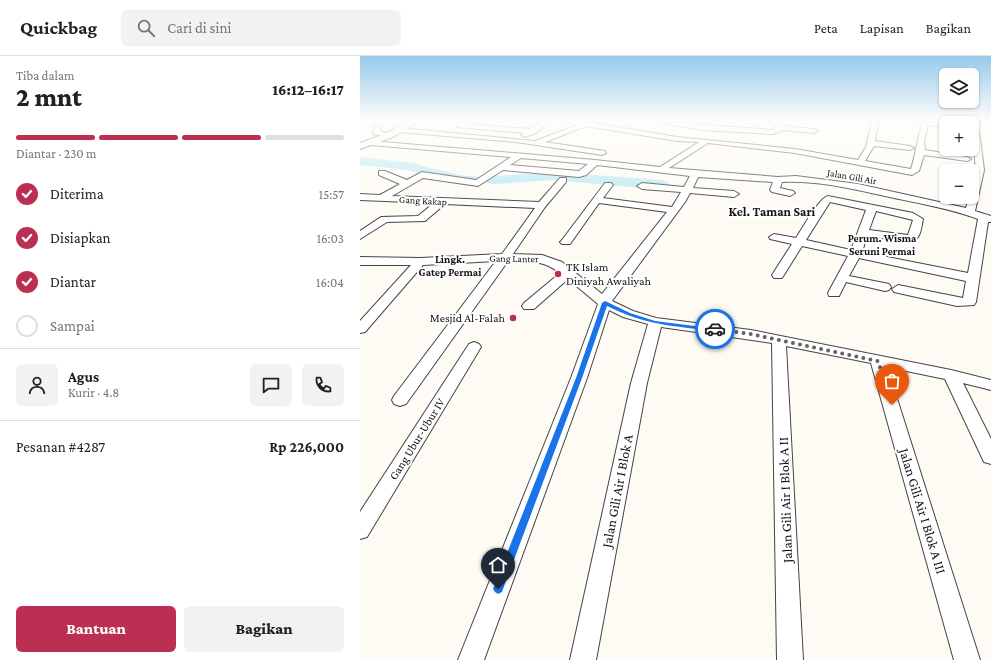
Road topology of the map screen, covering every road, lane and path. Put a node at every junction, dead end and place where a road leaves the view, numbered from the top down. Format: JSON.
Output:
{"nodes":[{"id":1,"x":441,"y":149,"type":"edge"},
{"id":2,"x":577,"y":149,"type":"edge"},
{"id":3,"x":693,"y":149,"type":"edge"},
{"id":4,"x":779,"y":149,"type":"edge"},
{"id":5,"x":868,"y":149,"type":"edge"},
{"id":6,"x":921,"y":152,"type":"joint"},
{"id":7,"x":602,"y":153,"type":"dead end"},
{"id":8,"x":519,"y":156,"type":"junction"},
{"id":9,"x":979,"y":156,"type":"edge"},
{"id":10,"x":967,"y":159,"type":"dead end"},
{"id":11,"x":595,"y":162,"type":"junction"},
{"id":12,"x":860,"y":163,"type":"junction"},
{"id":13,"x":503,"y":167,"type":"junction"},
{"id":14,"x":660,"y":170,"type":"junction"},
{"id":15,"x":382,"y":173,"type":"dead end"},
{"id":16,"x":695,"y":174,"type":"junction"},
{"id":17,"x":563,"y":180,"type":"dead end"},
{"id":18,"x":778,"y":180,"type":"junction"},
{"id":19,"x":406,"y":183,"type":"junction"},
{"id":20,"x":608,"y":185,"type":"dead end"},
{"id":21,"x":642,"y":186,"type":"dead end"},
{"id":22,"x":688,"y":190,"type":"junction"},
{"id":23,"x":790,"y":193,"type":"dead end"},
{"id":24,"x":734,"y":194,"type":"dead end"},
{"id":25,"x":360,"y":197,"type":"edge"},
{"id":26,"x":383,"y":197,"type":"junction"},
{"id":27,"x":597,"y":200,"type":"junction"},
{"id":28,"x":442,"y":201,"type":"junction"},
{"id":29,"x":542,"y":205,"type":"junction"},
{"id":30,"x":872,"y":208,"type":"junction"},
{"id":31,"x":674,"y":210,"type":"junction"},
{"id":32,"x":970,"y":212,"type":"junction"},
{"id":33,"x":987,"y":218,"type":"edge"},
{"id":34,"x":864,"y":232,"type":"junction"},
{"id":35,"x":360,"y":236,"type":"edge"},
{"id":36,"x":774,"y":237,"type":"dead end"},
{"id":37,"x":566,"y":242,"type":"dead end"},
{"id":38,"x":800,"y":242,"type":"junction"},
{"id":39,"x":855,"y":254,"type":"junction"},
{"id":40,"x":505,"y":257,"type":"junction"},
{"id":41,"x":360,"y":261,"type":"edge"},
{"id":42,"x":420,"y":262,"type":"junction"},
{"id":43,"x":567,"y":273,"type":"junction"},
{"id":44,"x":778,"y":275,"type":"dead end"},
{"id":45,"x":842,"y":278,"type":"junction"},
{"id":46,"x":972,"y":278,"type":"junction"},
{"id":47,"x":834,"y":294,"type":"dead end"},
{"id":48,"x":605,"y":303,"type":"junction"},
{"id":49,"x":529,"y":306,"type":"dead end"},
{"id":50,"x":655,"y":322,"type":"junction"},
{"id":51,"x":360,"y":329,"type":"edge"},
{"id":52,"x":779,"y":340,"type":"junction"},
{"id":53,"x":474,"y":347,"type":"dead end"},
{"id":54,"x":878,"y":361,"type":"junction"},
{"id":55,"x":951,"y":375,"type":"junction"},
{"id":56,"x":991,"y":385,"type":"edge"},
{"id":57,"x":400,"y":400,"type":"dead end"},
{"id":58,"x":991,"y":457,"type":"edge"},
{"id":59,"x":360,"y":530,"type":"edge"},
{"id":60,"x":471,"y":660,"type":"edge"},
{"id":61,"x":583,"y":660,"type":"edge"},
{"id":62,"x":790,"y":660,"type":"edge"},
{"id":63,"x":967,"y":660,"type":"edge"}],
"edges":[{"from":1,"to":8,"type":"street","name":"Jalan Gili Air"},
{"from":2,"to":7,"type":"street"},
{"from":3,"to":14,"type":"street"},
{"from":4,"to":12,"type":"street"},
{"from":5,"to":12,"type":"street"},
{"from":6,"to":10,"type":"street"},
{"from":6,"to":12,"type":"street"},
{"from":8,"to":11,"type":"street","name":"Jalan Gili Air"},
{"from":8,"to":13,"type":"street"},
{"from":9,"to":32,"type":"street"},
{"from":11,"to":13,"type":"street"},
{"from":11,"to":14,"type":"street","name":"Jalan Gili Air"},
{"from":13,"to":19,"type":"street"},
{"from":14,"to":16,"type":"street","name":"Jalan Gili Air"},
{"from":15,"to":19,"type":"street"},
{"from":16,"to":18,"type":"street","name":"Jalan Gili Air"},
{"from":16,"to":22,"type":"street"},
{"from":17,"to":29,"type":"street"},
{"from":18,"to":23,"type":"street"},
{"from":18,"to":32,"type":"street","name":"Jalan Gili Air"},
{"from":19,"to":26,"type":"street"},
{"from":20,"to":27,"type":"street"},
{"from":21,"to":22,"type":"street"},
{"from":22,"to":24,"type":"street"},
{"from":22,"to":31,"type":"street"},
{"from":25,"to":26,"type":"street","name":"Gang Kakap"},
{"from":26,"to":28,"type":"street","name":"Gang Kakap"},
{"from":27,"to":31,"type":"street"},
{"from":27,"to":37,"type":"street"},
{"from":28,"to":29,"type":"street","name":"Gang Kakap"},
{"from":28,"to":35,"type":"street"},
{"from":29,"to":40,"type":"street"},
{"from":30,"to":34,"type":"street"},
{"from":30,"to":34,"type":"street"},
{"from":30,"to":38,"type":"street"},
{"from":31,"to":48,"type":"street"},
{"from":32,"to":33,"type":"street","name":"Jalan Gili Air"},
{"from":33,"to":46,"type":"street"},
{"from":34,"to":39,"type":"street"},
{"from":36,"to":38,"type":"street"},
{"from":38,"to":39,"type":"street"},
{"from":38,"to":44,"type":"street"},
{"from":39,"to":45,"type":"street"},
{"from":39,"to":46,"type":"street"},
{"from":40,"to":42,"type":"street","name":"Gang Lanter"},
{"from":40,"to":43,"type":"street","name":"Gang Lanter"},
{"from":40,"to":57,"type":"street"},
{"from":41,"to":42,"type":"street","name":"Gang Lanter"},
{"from":42,"to":51,"type":"street"},
{"from":43,"to":48,"type":"street","name":"Gang Lanter"},
{"from":43,"to":49,"type":"street"},
{"from":45,"to":46,"type":"street"},
{"from":45,"to":47,"type":"street"},
{"from":48,"to":50,"type":"street","name":"Gang Lanter"},
{"from":48,"to":60,"type":"street"},
{"from":50,"to":52,"type":"street","name":"Gang Lanter"},
{"from":50,"to":61,"type":"street","name":"Jalan Gili Air I Blok A"},
{"from":52,"to":54,"type":"street","name":"Gang Lanter"},
{"from":52,"to":62,"type":"street","name":"Jalan Gili Air I Blok A II"},
{"from":53,"to":59,"type":"street","name":"Gang Ubur-Ubur IV"},
{"from":54,"to":55,"type":"street","name":"Gang Lanter"},
{"from":54,"to":63,"type":"street","name":"Jalan Gili Air I Blok A III"},
{"from":55,"to":56,"type":"street","name":"Gang Lanter"},
{"from":55,"to":58,"type":"street"}]}
